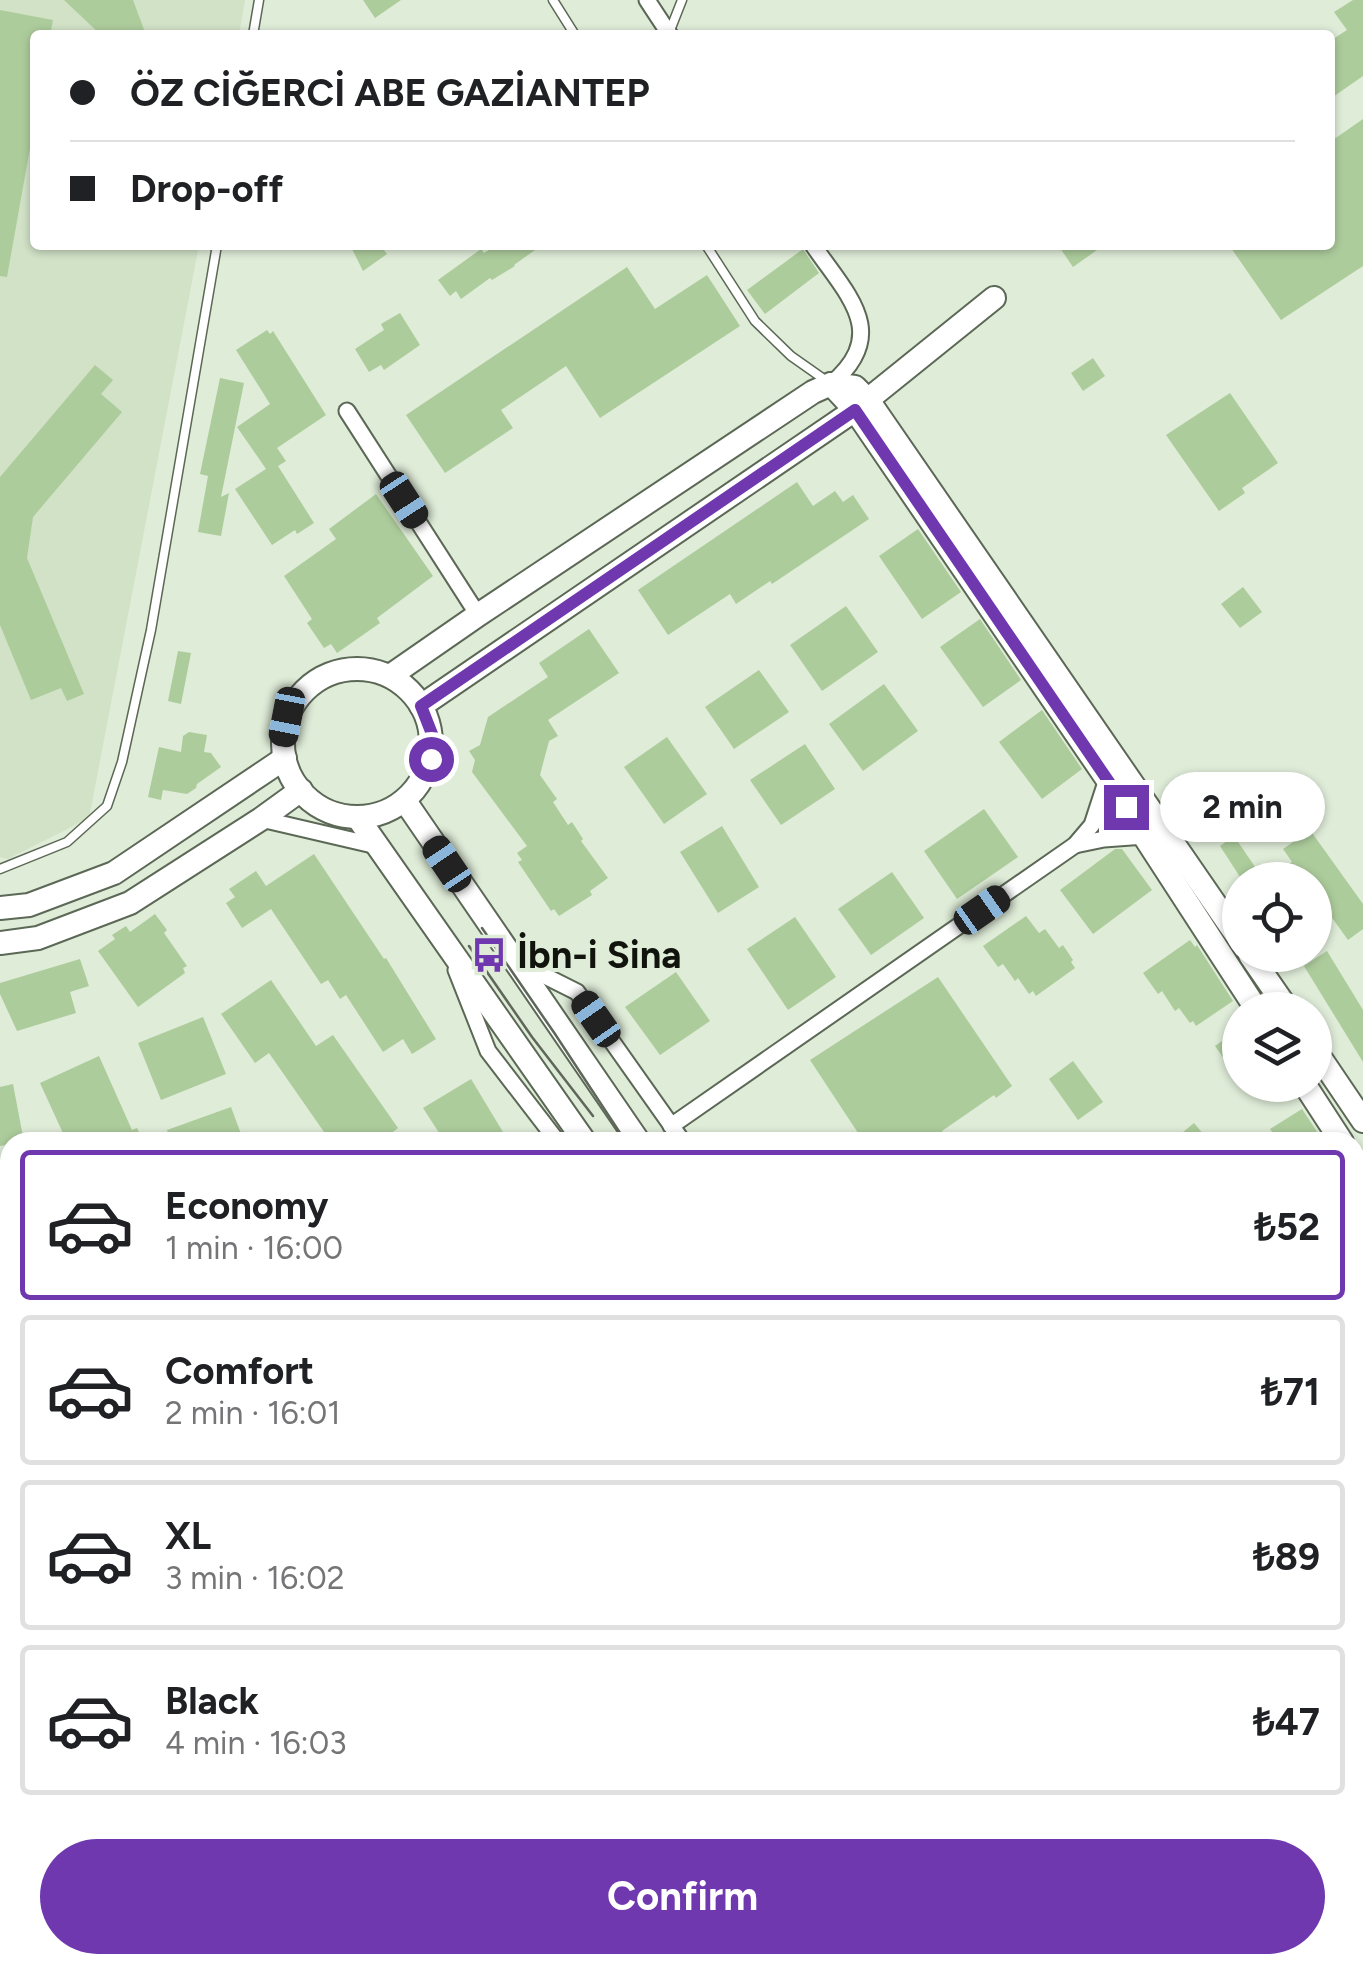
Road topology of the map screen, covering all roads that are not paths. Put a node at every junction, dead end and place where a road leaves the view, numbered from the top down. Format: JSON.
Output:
{"nodes":[{"id":1,"x":260,"y":0,"type":"edge"},
{"id":2,"x":554,"y":0,"type":"edge"},
{"id":3,"x":646,"y":0,"type":"edge"},
{"id":4,"x":682,"y":0,"type":"edge"},
{"id":5,"x":255,"y":30,"type":"edge"},
{"id":6,"x":572,"y":30,"type":"edge"},
{"id":7,"x":666,"y":30,"type":"edge"},
{"id":8,"x":671,"y":30,"type":"edge"},
{"id":9,"x":216,"y":250,"type":"edge"},
{"id":10,"x":709,"y":250,"type":"edge"},
{"id":11,"x":816,"y":250,"type":"edge"},
{"id":12,"x":994,"y":298,"type":"dead end"},
{"id":13,"x":822,"y":388,"type":"junction"},
{"id":14,"x":861,"y":405,"type":"junction"},
{"id":15,"x":347,"y":411,"type":"dead end"},
{"id":16,"x":478,"y":616,"type":"junction"},
{"id":17,"x":390,"y":676,"type":"junction"},
{"id":18,"x":421,"y":706,"type":"junction"},
{"id":19,"x":285,"y":758,"type":"junction"},
{"id":20,"x":1107,"y":779,"type":"junction"},
{"id":21,"x":301,"y":790,"type":"junction"},
{"id":22,"x":404,"y":801,"type":"junction"},
{"id":23,"x":358,"y":818,"type":"junction"},
{"id":24,"x":261,"y":819,"type":"junction"},
{"id":25,"x":1145,"y":836,"type":"junction"},
{"id":26,"x":1074,"y":845,"type":"junction"},
{"id":27,"x":377,"y":846,"type":"junction"},
{"id":28,"x":0,"y":869,"type":"edge"},
{"id":29,"x":0,"y":908,"type":"edge"},
{"id":30,"x":1222,"y":915,"type":"edge"},
{"id":31,"x":443,"y":939,"type":"junction"},
{"id":32,"x":0,"y":943,"type":"edge"},
{"id":33,"x":510,"y":958,"type":"junction"},
{"id":34,"x":1245,"y":992,"type":"edge"},
{"id":35,"x":1332,"y":1075,"type":"edge"},
{"id":36,"x":1316,"y":1102,"type":"edge"},
{"id":37,"x":1363,"y":1121,"type":"edge"},
{"id":38,"x":672,"y":1126,"type":"junction"},
{"id":39,"x":550,"y":1132,"type":"edge"},
{"id":40,"x":578,"y":1132,"type":"edge"},
{"id":41,"x":632,"y":1132,"type":"edge"},
{"id":42,"x":676,"y":1132,"type":"edge"},
{"id":43,"x":1336,"y":1132,"type":"edge"}],
"edges":[{"from":1,"to":5,"type":"lane"},
{"from":2,"to":6,"type":"lane"},
{"from":3,"to":7,"type":"street"},
{"from":4,"to":8,"type":"lane"},
{"from":9,"to":28,"type":"lane"},
{"from":10,"to":13,"type":"lane"},
{"from":11,"to":13,"type":"street"},
{"from":12,"to":14,"type":"main road"},
{"from":13,"to":14,"type":"main road"},
{"from":13,"to":16,"type":"main road"},
{"from":14,"to":18,"type":"main road"},
{"from":14,"to":20,"type":"main road"},
{"from":14,"to":30,"type":"main road"},
{"from":15,"to":16,"type":"street"},
{"from":16,"to":17,"type":"main road"},
{"from":17,"to":18,"type":"main road"},
{"from":17,"to":19,"type":"main road"},
{"from":18,"to":22,"type":"main road"},
{"from":19,"to":21,"type":"main road"},
{"from":19,"to":29,"type":"main road"},
{"from":20,"to":25,"type":"main road"},
{"from":20,"to":26,"type":"street"},
{"from":21,"to":23,"type":"main road"},
{"from":21,"to":24,"type":"main road"},
{"from":22,"to":23,"type":"main road"},
{"from":22,"to":33,"type":"main road"},
{"from":23,"to":27,"type":"main road"},
{"from":24,"to":27,"type":"street"},
{"from":24,"to":32,"type":"main road"},
{"from":25,"to":26,"type":"street"},
{"from":25,"to":34,"type":"main road"},
{"from":26,"to":38,"type":"street"},
{"from":27,"to":31,"type":"main road"},
{"from":31,"to":39,"type":"street"},
{"from":31,"to":40,"type":"main road"},
{"from":33,"to":38,"type":"street"},
{"from":33,"to":41,"type":"main road"},
{"from":35,"to":37,"type":"main road"},
{"from":36,"to":43,"type":"main road"},
{"from":38,"to":42,"type":"street"}]}
